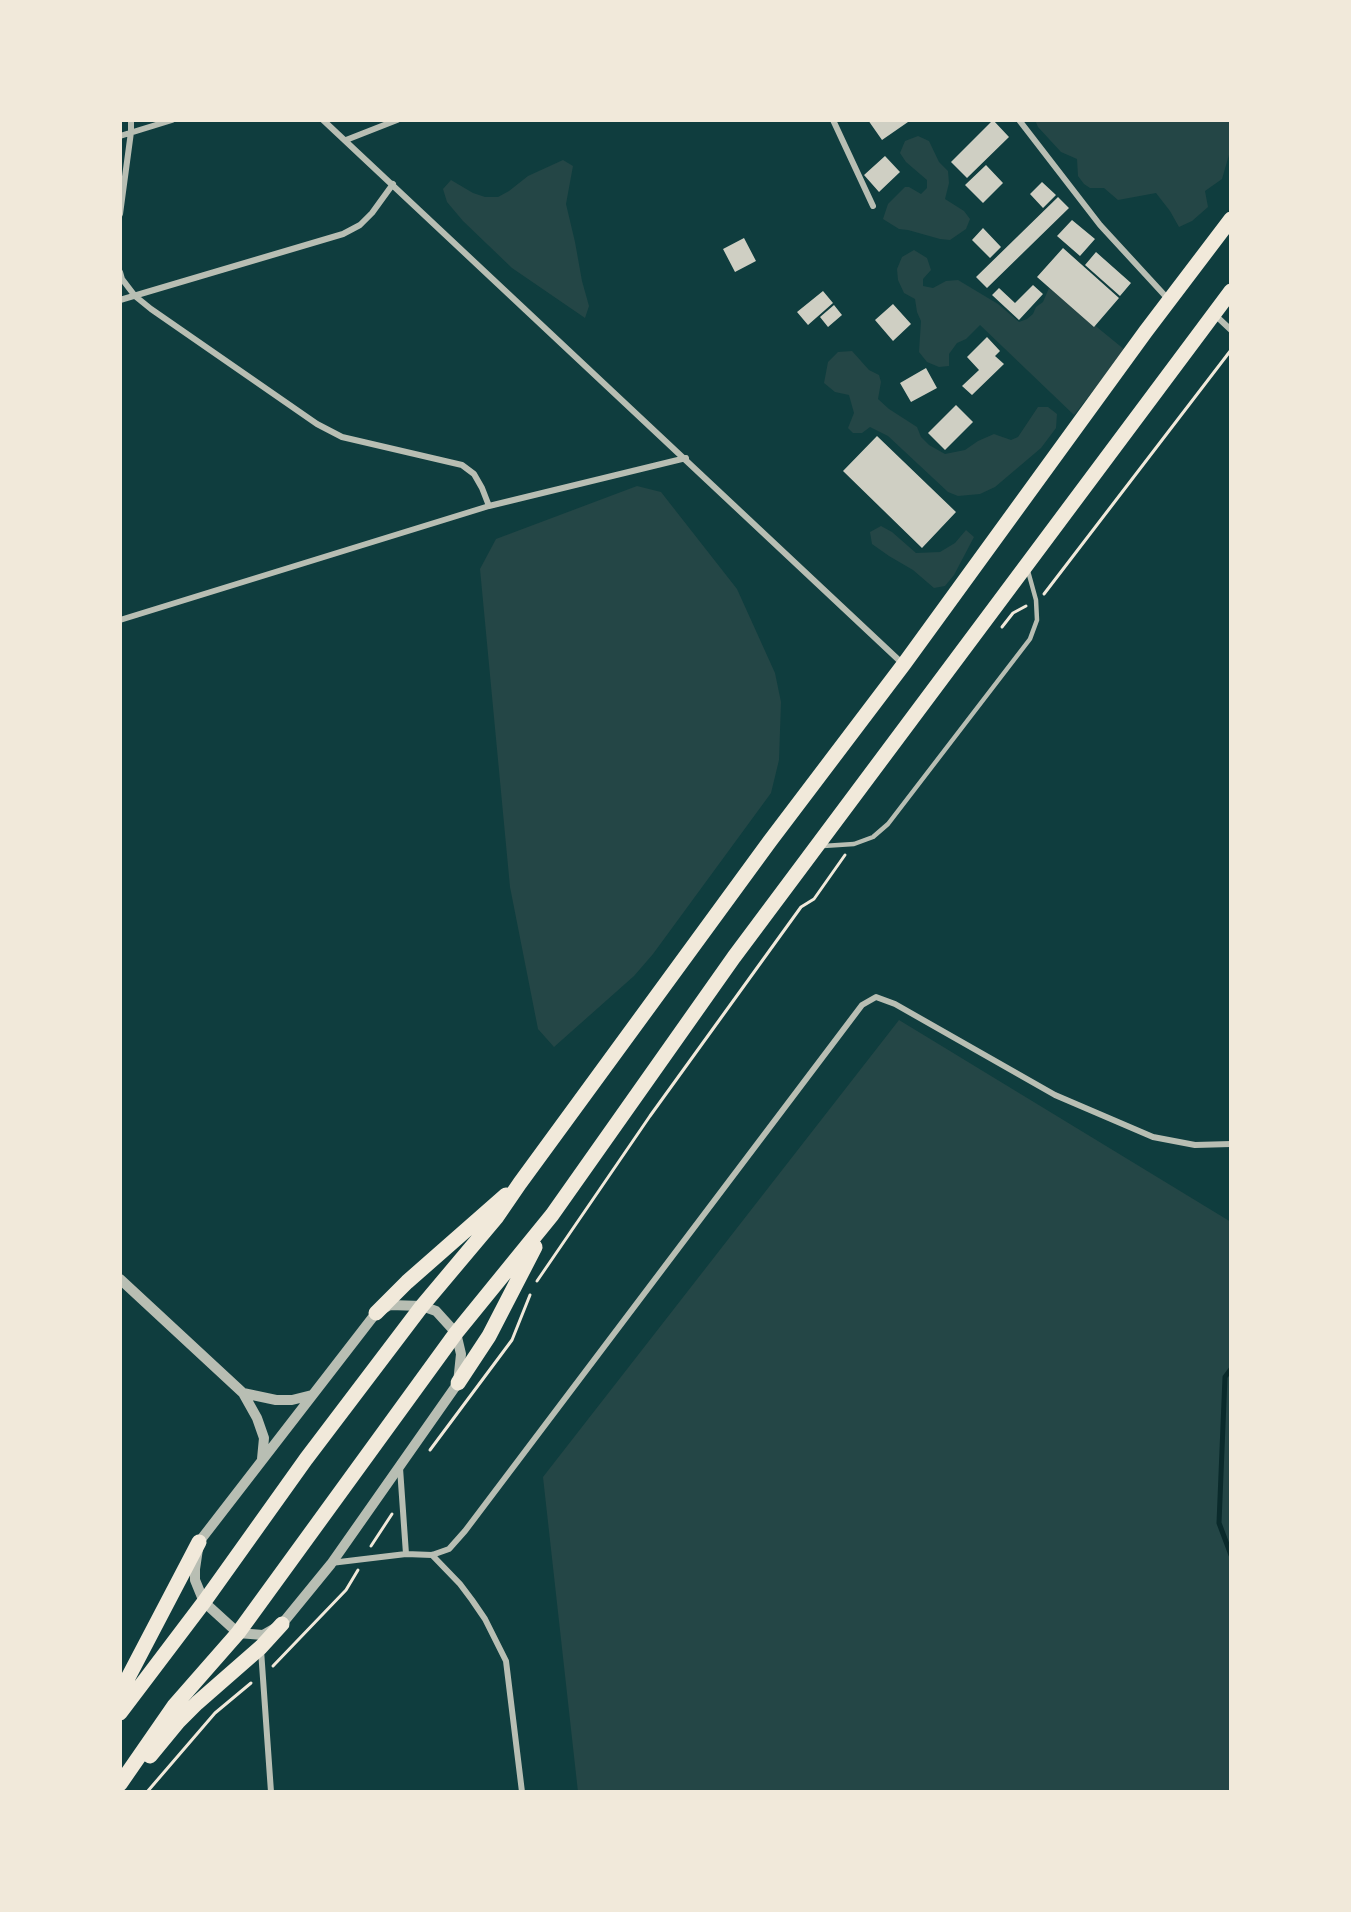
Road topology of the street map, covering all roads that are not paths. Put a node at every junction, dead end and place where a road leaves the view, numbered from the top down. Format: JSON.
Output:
{"nodes":[{"id":1,"x":131,"y":120,"type":"edge"},
{"id":2,"x":172,"y":120,"type":"edge"},
{"id":3,"x":323,"y":120,"type":"edge"},
{"id":4,"x":397,"y":120,"type":"edge"},
{"id":5,"x":833,"y":120,"type":"edge"},
{"id":6,"x":1019,"y":120,"type":"edge"},
{"id":7,"x":131,"y":132,"type":"junction"},
{"id":8,"x":120,"y":136,"type":"edge"},
{"id":9,"x":346,"y":140,"type":"junction"},
{"id":10,"x":393,"y":184,"type":"junction"},
{"id":11,"x":873,"y":206,"type":"dead end"},
{"id":12,"x":120,"y":214,"type":"edge"},
{"id":13,"x":1231,"y":219,"type":"edge"},
{"id":14,"x":120,"y":272,"type":"edge"},
{"id":15,"x":1231,"y":291,"type":"edge"},
{"id":16,"x":135,"y":296,"type":"junction"},
{"id":17,"x":120,"y":300,"type":"edge"},
{"id":18,"x":1169,"y":300,"type":"junction"},
{"id":19,"x":1213,"y":314,"type":"junction"},
{"id":20,"x":1231,"y":330,"type":"edge"},
{"id":21,"x":686,"y":458,"type":"junction"},
{"id":22,"x":489,"y":506,"type":"junction"},
{"id":23,"x":1026,"y":566,"type":"junction"},
{"id":24,"x":120,"y":620,"type":"edge"},
{"id":25,"x":904,"y":664,"type":"junction"},
{"id":26,"x":817,"y":846,"type":"junction"},
{"id":27,"x":1231,"y":1144,"type":"edge"},
{"id":28,"x":519,"y":1183,"type":"junction"},
{"id":29,"x":552,"y":1215,"type":"junction"},
{"id":30,"x":120,"y":1279,"type":"edge"},
{"id":31,"x":422,"y":1306,"type":"junction"},
{"id":32,"x":376,"y":1313,"type":"junction"},
{"id":33,"x":456,"y":1333,"type":"junction"},
{"id":34,"x":458,"y":1383,"type":"junction"},
{"id":35,"x":243,"y":1394,"type":"junction"},
{"id":36,"x":312,"y":1395,"type":"junction"},
{"id":37,"x":262,"y":1459,"type":"junction"},
{"id":38,"x":399,"y":1467,"type":"junction"},
{"id":39,"x":200,"y":1542,"type":"junction"},
{"id":40,"x":406,"y":1554,"type":"junction"},
{"id":41,"x":432,"y":1555,"type":"junction"},
{"id":42,"x":331,"y":1563,"type":"junction"},
{"id":43,"x":204,"y":1602,"type":"junction"},
{"id":44,"x":282,"y":1624,"type":"junction"},
{"id":45,"x":238,"y":1633,"type":"junction"},
{"id":46,"x":261,"y":1647,"type":"junction"},
{"id":47,"x":120,"y":1693,"type":"edge"},
{"id":48,"x":120,"y":1713,"type":"edge"},
{"id":49,"x":120,"y":1785,"type":"edge"},
{"id":50,"x":271,"y":1792,"type":"edge"},
{"id":51,"x":522,"y":1792,"type":"edge"}],
"edges":[{"from":1,"to":7,"type":"street"},
{"from":2,"to":7,"type":"street"},
{"from":3,"to":9,"type":"street"},
{"from":4,"to":9,"type":"street"},
{"from":5,"to":11,"type":"street"},
{"from":6,"to":18,"type":"street"},
{"from":7,"to":8,"type":"street"},
{"from":7,"to":12,"type":"street"},
{"from":9,"to":10,"type":"street"},
{"from":10,"to":16,"type":"street"},
{"from":10,"to":21,"type":"street"},
{"from":13,"to":18,"type":"main road"},
{"from":14,"to":16,"type":"street"},
{"from":15,"to":19,"type":"main road"},
{"from":16,"to":17,"type":"street"},
{"from":16,"to":22,"type":"street"},
{"from":18,"to":25,"type":"main road"},
{"from":19,"to":20,"type":"street"},
{"from":19,"to":23,"type":"main road"},
{"from":21,"to":22,"type":"street"},
{"from":21,"to":25,"type":"street"},
{"from":22,"to":24,"type":"street"},
{"from":23,"to":26,"type":"main road"},
{"from":23,"to":26,"type":"lane"},
{"from":25,"to":28,"type":"main road"},
{"from":26,"to":29,"type":"main road"},
{"from":27,"to":41,"type":"street"},
{"from":28,"to":31,"type":"main road"},
{"from":28,"to":32,"type":"main road"},
{"from":29,"to":33,"type":"main road"},
{"from":29,"to":34,"type":"main road"},
{"from":30,"to":35,"type":"street"},
{"from":31,"to":32,"type":"street"},
{"from":31,"to":33,"type":"street"},
{"from":31,"to":43,"type":"main road"},
{"from":32,"to":36,"type":"street"},
{"from":33,"to":34,"type":"street"},
{"from":33,"to":45,"type":"main road"},
{"from":34,"to":38,"type":"street"},
{"from":35,"to":36,"type":"street"},
{"from":35,"to":37,"type":"street"},
{"from":36,"to":37,"type":"street"},
{"from":37,"to":39,"type":"street"},
{"from":38,"to":40,"type":"street"},
{"from":38,"to":42,"type":"street"},
{"from":39,"to":43,"type":"street"},
{"from":39,"to":47,"type":"main road"},
{"from":40,"to":41,"type":"street"},
{"from":40,"to":42,"type":"street"},
{"from":41,"to":51,"type":"street"},
{"from":42,"to":44,"type":"street"},
{"from":43,"to":45,"type":"street"},
{"from":43,"to":48,"type":"main road"},
{"from":44,"to":45,"type":"street"},
{"from":44,"to":46,"type":"main road"},
{"from":45,"to":49,"type":"main road"},
{"from":46,"to":49,"type":"main road"},
{"from":46,"to":50,"type":"street"}]}
